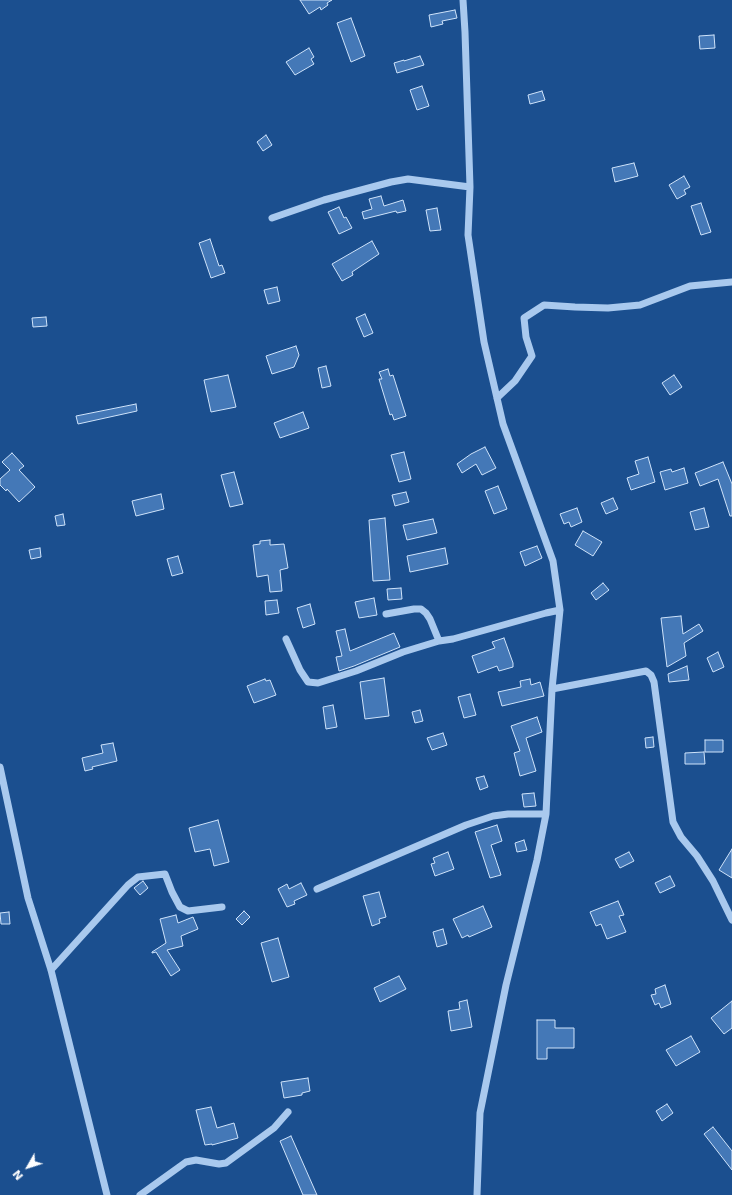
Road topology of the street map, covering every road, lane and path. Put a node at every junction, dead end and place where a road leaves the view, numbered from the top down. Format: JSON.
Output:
{"nodes":[{"id":1,"x":463,"y":0,"type":"edge"},
{"id":2,"x":470,"y":187,"type":"junction"},
{"id":3,"x":272,"y":218,"type":"dead end"},
{"id":4,"x":732,"y":282,"type":"edge"},
{"id":5,"x":497,"y":398,"type":"junction"},
{"id":6,"x":560,"y":610,"type":"junction"},
{"id":7,"x":386,"y":614,"type":"dead end"},
{"id":8,"x":286,"y":638,"type":"dead end"},
{"id":9,"x":439,"y":641,"type":"junction"},
{"id":10,"x":552,"y":689,"type":"junction"},
{"id":11,"x":0,"y":767,"type":"edge"},
{"id":12,"x":546,"y":814,"type":"junction"},
{"id":13,"x":317,"y":889,"type":"dead end"},
{"id":14,"x":222,"y":907,"type":"dead end"},
{"id":15,"x":732,"y":920,"type":"edge"},
{"id":16,"x":51,"y":970,"type":"junction"},
{"id":17,"x":288,"y":1112,"type":"dead end"},
{"id":18,"x":107,"y":1195,"type":"edge"},
{"id":19,"x":140,"y":1195,"type":"edge"},
{"id":20,"x":477,"y":1195,"type":"edge"}],
"edges":[{"from":1,"to":2,"type":"street"},
{"from":2,"to":3,"type":"street"},
{"from":2,"to":5,"type":"street"},
{"from":4,"to":5,"type":"street"},
{"from":5,"to":6,"type":"street"},
{"from":6,"to":9,"type":"street"},
{"from":6,"to":10,"type":"street"},
{"from":7,"to":9,"type":"street"},
{"from":8,"to":9,"type":"street"},
{"from":10,"to":12,"type":"street"},
{"from":10,"to":15,"type":"street"},
{"from":11,"to":16,"type":"street"},
{"from":12,"to":13,"type":"street"},
{"from":12,"to":20,"type":"street"},
{"from":14,"to":16,"type":"street"},
{"from":16,"to":18,"type":"street"},
{"from":17,"to":19,"type":"street"}]}
